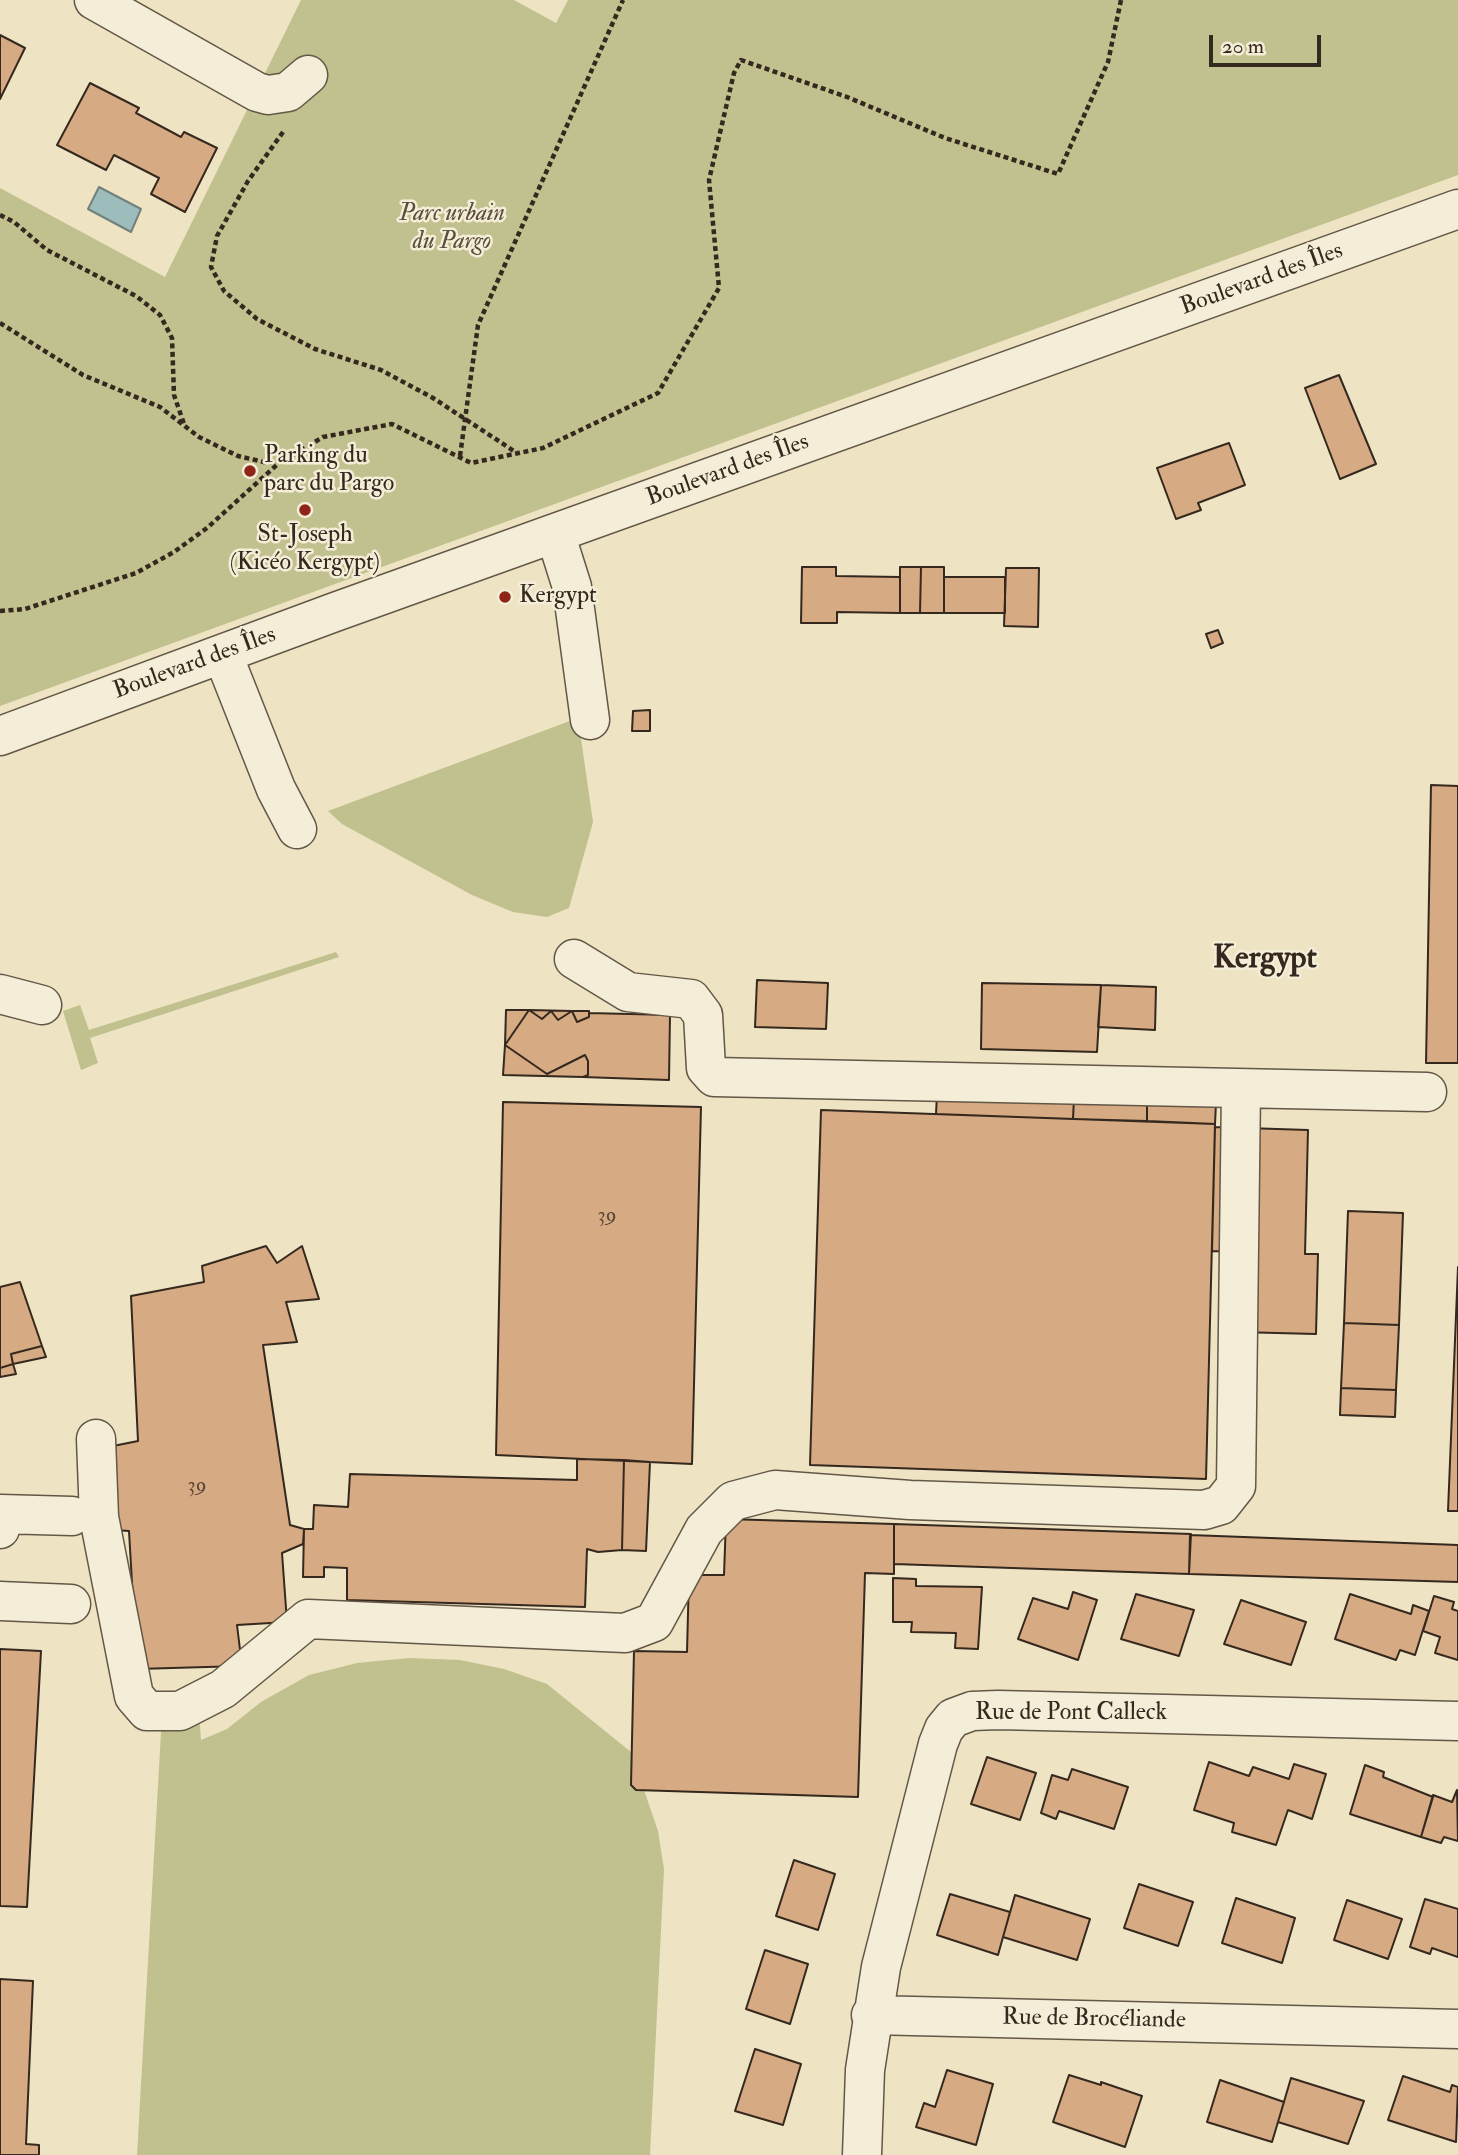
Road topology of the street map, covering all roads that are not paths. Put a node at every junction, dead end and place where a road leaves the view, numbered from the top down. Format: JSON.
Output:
{"nodes":[{"id":1,"x":94,"y":0,"type":"edge"},
{"id":2,"x":308,"y":75,"type":"dead end"},
{"id":3,"x":1458,"y":209,"type":"edge"},
{"id":4,"x":555,"y":534,"type":"junction"},
{"id":5,"x":223,"y":655,"type":"junction"},
{"id":6,"x":590,"y":720,"type":"dead end"},
{"id":7,"x":0,"y":736,"type":"edge"},
{"id":8,"x":296,"y":828,"type":"dead end"},
{"id":9,"x":574,"y":958,"type":"dead end"},
{"id":10,"x":0,"y":994,"type":"edge"},
{"id":11,"x":42,"y":1005,"type":"dead end"},
{"id":12,"x":1241,"y":1088,"type":"junction"},
{"id":13,"x":1427,"y":1092,"type":"dead end"},
{"id":14,"x":96,"y":1438,"type":"dead end"},
{"id":15,"x":72,"y":1516,"type":"dead end"},
{"id":16,"x":0,"y":1529,"type":"edge"},
{"id":17,"x":0,"y":1601,"type":"edge"},
{"id":18,"x":71,"y":1604,"type":"dead end"},
{"id":19,"x":1458,"y":1721,"type":"edge"},
{"id":20,"x":871,"y":2015,"type":"junction"},
{"id":21,"x":1458,"y":2029,"type":"edge"},
{"id":22,"x":862,"y":2155,"type":"edge"}],
"edges":[{"from":1,"to":2,"type":"street"},
{"from":3,"to":4,"type":"street","name":"Boulevard des Îles"},
{"from":4,"to":5,"type":"street","name":"Boulevard des Îles"},
{"from":4,"to":6,"type":"street"},
{"from":5,"to":7,"type":"street","name":"Boulevard des Îles"},
{"from":5,"to":8,"type":"street"},
{"from":9,"to":12,"type":"street"},
{"from":10,"to":11,"type":"street"},
{"from":12,"to":13,"type":"street"},
{"from":12,"to":14,"type":"street"},
{"from":15,"to":16,"type":"street"},
{"from":17,"to":18,"type":"street"},
{"from":19,"to":20,"type":"street","name":"Rue de Pont Calleck"},
{"from":20,"to":21,"type":"street","name":"Rue de Brocéliande"},
{"from":20,"to":22,"type":"street"}]}
